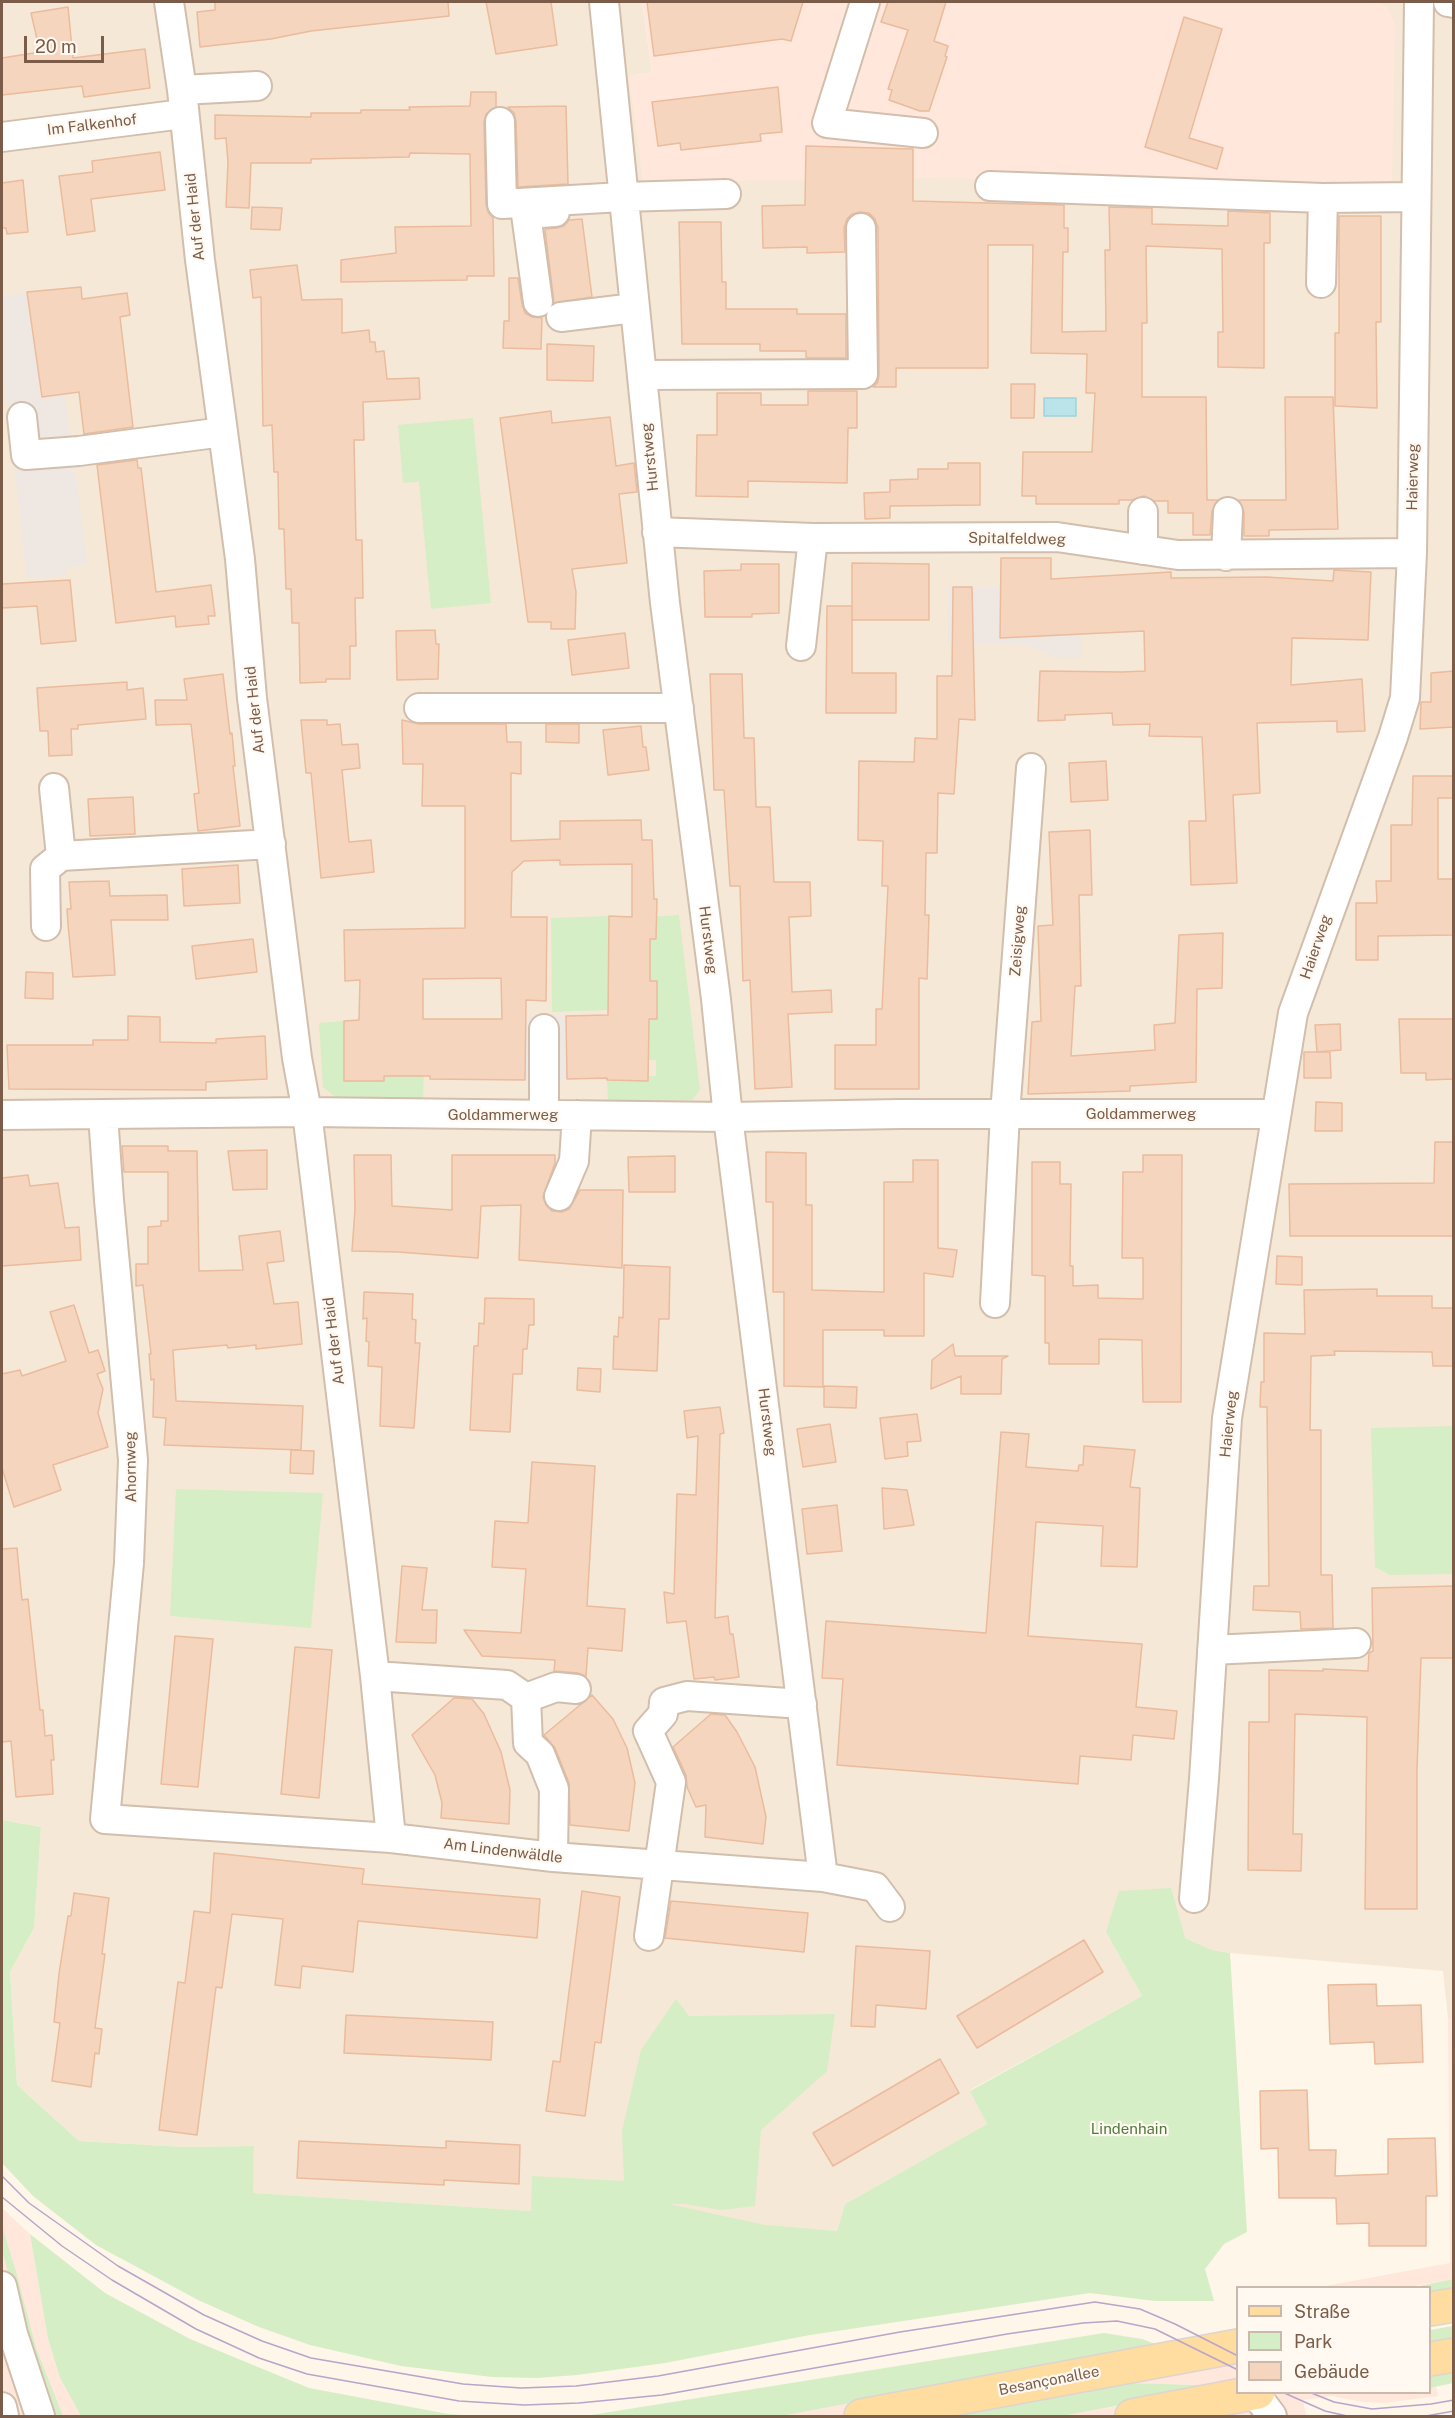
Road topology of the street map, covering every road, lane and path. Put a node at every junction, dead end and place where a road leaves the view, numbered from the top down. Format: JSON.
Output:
{"nodes":[{"id":1,"x":169,"y":2,"type":"edge"},
{"id":2,"x":604,"y":2,"type":"edge"},
{"id":3,"x":865,"y":2,"type":"edge"},
{"id":4,"x":1419,"y":2,"type":"edge"},
{"id":5,"x":1448,"y":2,"type":"edge"},
{"id":6,"x":1454,"y":3,"type":"edge"},
{"id":7,"x":257,"y":86,"type":"dead end"},
{"id":8,"x":182,"y":102,"type":"junction"},
{"id":9,"x":500,"y":122,"type":"dead end"},
{"id":10,"x":923,"y":133,"type":"dead end"},
{"id":11,"x":2,"y":136,"type":"edge"},
{"id":12,"x":990,"y":186,"type":"dead end"},
{"id":13,"x":726,"y":194,"type":"dead end"},
{"id":14,"x":1416,"y":197,"type":"junction"},
{"id":15,"x":1323,"y":198,"type":"junction"},
{"id":16,"x":623,"y":203,"type":"junction"},
{"id":17,"x":861,"y":228,"type":"dead end"},
{"id":18,"x":1321,"y":283,"type":"dead end"},
{"id":19,"x":634,"y":308,"type":"junction"},
{"id":20,"x":642,"y":375,"type":"junction"},
{"id":21,"x":21,"y":417,"type":"dead end"},
{"id":22,"x":223,"y":432,"type":"junction"},
{"id":23,"x":1143,"y":512,"type":"dead end"},
{"id":24,"x":1228,"y":512,"type":"dead end"},
{"id":25,"x":657,"y":532,"type":"junction"},
{"id":26,"x":813,"y":538,"type":"junction"},
{"id":27,"x":1143,"y":550,"type":"junction"},
{"id":28,"x":1412,"y":553,"type":"junction"},
{"id":29,"x":1226,"y":556,"type":"junction"},
{"id":30,"x":801,"y":646,"type":"dead end"},
{"id":31,"x":419,"y":708,"type":"dead end"},
{"id":32,"x":679,"y":708,"type":"junction"},
{"id":33,"x":1031,"y":768,"type":"dead end"},
{"id":34,"x":54,"y":788,"type":"dead end"},
{"id":35,"x":271,"y":844,"type":"junction"},
{"id":36,"x":61,"y":856,"type":"junction"},
{"id":37,"x":46,"y":926,"type":"dead end"},
{"id":38,"x":544,"y":1029,"type":"dead end"},
{"id":39,"x":307,"y":1112,"type":"junction"},
{"id":40,"x":2,"y":1114,"type":"edge"},
{"id":41,"x":544,"y":1114,"type":"junction"},
{"id":42,"x":578,"y":1114,"type":"junction"},
{"id":43,"x":1005,"y":1114,"type":"junction"},
{"id":44,"x":1276,"y":1114,"type":"junction"},
{"id":45,"x":103,"y":1115,"type":"junction"},
{"id":46,"x":728,"y":1117,"type":"junction"},
{"id":47,"x":559,"y":1196,"type":"dead end"},
{"id":48,"x":995,"y":1302,"type":"dead end"},
{"id":49,"x":1356,"y":1643,"type":"dead end"},
{"id":50,"x":1212,"y":1650,"type":"junction"},
{"id":51,"x":375,"y":1676,"type":"junction"},
{"id":52,"x":576,"y":1689,"type":"dead end"},
{"id":53,"x":526,"y":1698,"type":"junction"},
{"id":54,"x":802,"y":1704,"type":"junction"},
{"id":55,"x":105,"y":1819,"type":"joint"},
{"id":56,"x":391,"y":1838,"type":"junction"},
{"id":57,"x":553,"y":1857,"type":"junction"},
{"id":58,"x":659,"y":1865,"type":"junction"},
{"id":59,"x":823,"y":1877,"type":"junction"},
{"id":60,"x":1194,"y":1898,"type":"dead end"},
{"id":61,"x":890,"y":1906,"type":"dead end"},
{"id":62,"x":649,"y":1936,"type":"dead end"},
{"id":63,"x":2,"y":2286,"type":"edge"},
{"id":64,"x":1454,"y":2305,"type":"edge"},
{"id":65,"x":1431,"y":2309,"type":"edge"},
{"id":66,"x":1236,"y":2346,"type":"edge"},
{"id":67,"x":1454,"y":2355,"type":"edge"},
{"id":68,"x":1431,"y":2359,"type":"edge"},
{"id":69,"x":1251,"y":2394,"type":"edge"},
{"id":70,"x":1256,"y":2394,"type":"edge"},
{"id":71,"x":1257,"y":2394,"type":"edge"},
{"id":72,"x":2,"y":2407,"type":"edge"},
{"id":73,"x":4,"y":2416,"type":"edge"},
{"id":74,"x":39,"y":2416,"type":"edge"},
{"id":75,"x":861,"y":2416,"type":"edge"},
{"id":76,"x":1134,"y":2416,"type":"edge"},
{"id":77,"x":1251,"y":2416,"type":"edge"},
{"id":78,"x":1272,"y":2416,"type":"edge"}],
"edges":[{"from":1,"to":8,"type":"street","name":"Auf der Haid"},
{"from":2,"to":16,"type":"street","name":"Hurstweg"},
{"from":3,"to":10,"type":"street"},
{"from":4,"to":14,"type":"street","name":"Haierweg"},
{"from":5,"to":6,"type":"street"},
{"from":7,"to":8,"type":"street","name":"Im Falkenhof"},
{"from":8,"to":11,"type":"street","name":"Im Falkenhof"},
{"from":8,"to":22,"type":"street","name":"Auf der Haid"},
{"from":9,"to":16,"type":"street"},
{"from":12,"to":15,"type":"street"},
{"from":13,"to":16,"type":"street"},
{"from":14,"to":15,"type":"street"},
{"from":14,"to":28,"type":"street","name":"Haierweg"},
{"from":15,"to":18,"type":"street"},
{"from":16,"to":19,"type":"street","name":"Hurstweg"},
{"from":16,"to":19,"type":"street"},
{"from":17,"to":20,"type":"street"},
{"from":19,"to":20,"type":"street","name":"Hurstweg"},
{"from":20,"to":25,"type":"street","name":"Hurstweg"},
{"from":21,"to":22,"type":"street"},
{"from":22,"to":35,"type":"street","name":"Auf der Haid"},
{"from":23,"to":27,"type":"street"},
{"from":24,"to":29,"type":"street"},
{"from":25,"to":26,"type":"street","name":"Spitalfeldweg"},
{"from":25,"to":32,"type":"street","name":"Hurstweg"},
{"from":26,"to":27,"type":"street","name":"Spitalfeldweg"},
{"from":26,"to":30,"type":"street"},
{"from":27,"to":29,"type":"street","name":"Spitalfeldweg"},
{"from":28,"to":29,"type":"street","name":"Spitalfeldweg"},
{"from":28,"to":44,"type":"street","name":"Haierweg"},
{"from":31,"to":32,"type":"street"},
{"from":32,"to":46,"type":"street","name":"Hurstweg"},
{"from":33,"to":43,"type":"street","name":"Zeisigweg"},
{"from":34,"to":36,"type":"street"},
{"from":35,"to":36,"type":"street"},
{"from":35,"to":39,"type":"street","name":"Auf der Haid"},
{"from":36,"to":37,"type":"street"},
{"from":38,"to":41,"type":"street"},
{"from":39,"to":41,"type":"street","name":"Goldammerweg"},
{"from":39,"to":45,"type":"street","name":"Goldammerweg"},
{"from":39,"to":51,"type":"street","name":"Auf der Haid"},
{"from":40,"to":45,"type":"street","name":"Goldammerweg"},
{"from":41,"to":42,"type":"street","name":"Goldammerweg"},
{"from":42,"to":46,"type":"street","name":"Goldammerweg"},
{"from":42,"to":47,"type":"street"},
{"from":43,"to":44,"type":"street","name":"Goldammerweg"},
{"from":43,"to":46,"type":"street","name":"Goldammerweg"},
{"from":43,"to":48,"type":"street"},
{"from":44,"to":50,"type":"street","name":"Haierweg"},
{"from":45,"to":55,"type":"street","name":"Ahornweg"},
{"from":46,"to":54,"type":"street","name":"Hurstweg"},
{"from":49,"to":50,"type":"street"},
{"from":50,"to":60,"type":"street","name":"Haierweg"},
{"from":51,"to":53,"type":"street"},
{"from":51,"to":56,"type":"street","name":"Auf der Haid"},
{"from":52,"to":53,"type":"street"},
{"from":53,"to":57,"type":"street"},
{"from":54,"to":58,"type":"street"},
{"from":54,"to":59,"type":"street","name":"Hurstweg"},
{"from":55,"to":56,"type":"street","name":"Am Lindenwäldle"},
{"from":56,"to":57,"type":"street","name":"Am Lindenwäldle"},
{"from":57,"to":58,"type":"street","name":"Am Lindenwäldle"},
{"from":58,"to":59,"type":"street","name":"Am Lindenwäldle"},
{"from":58,"to":62,"type":"street"},
{"from":59,"to":61,"type":"street","name":"Am Lindenwäldle"},
{"from":63,"to":74,"type":"street"},
{"from":64,"to":65,"type":"main road"},
{"from":66,"to":75,"type":"main road","name":"Besançonallee"},
{"from":67,"to":68,"type":"main road"},
{"from":69,"to":76,"type":"main road"},
{"from":70,"to":77,"type":"street"},
{"from":71,"to":78,"type":"street"},
{"from":72,"to":73,"type":"street"}]}
